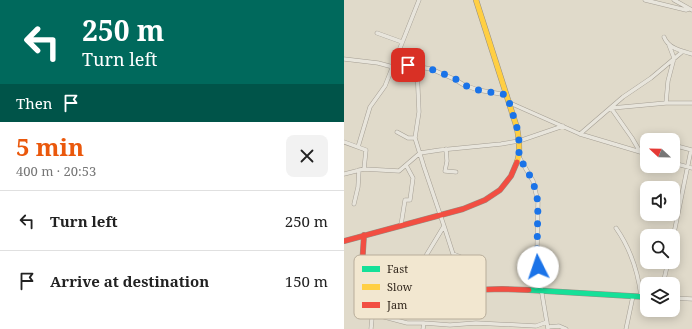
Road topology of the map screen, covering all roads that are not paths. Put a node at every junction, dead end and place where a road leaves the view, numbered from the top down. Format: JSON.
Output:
{"nodes":[{"id":1,"x":419,"y":0,"type":"edge"},
{"id":2,"x":476,"y":0,"type":"edge"},
{"id":3,"x":645,"y":0,"type":"edge"},
{"id":4,"x":674,"y":0,"type":"edge"},
{"id":5,"x":691,"y":10,"type":"edge"},
{"id":6,"x":377,"y":33,"type":"dead end"},
{"id":7,"x":664,"y":37,"type":"dead end"},
{"id":8,"x":402,"y":42,"type":"junction"},
{"id":9,"x":669,"y":45,"type":"junction"},
{"id":10,"x":682,"y":52,"type":"junction"},
{"id":11,"x":692,"y":54,"type":"edge"},
{"id":12,"x":674,"y":58,"type":"junction"},
{"id":13,"x":344,"y":59,"type":"edge"},
{"id":14,"x":393,"y":67,"type":"junction"},
{"id":15,"x":417,"y":67,"type":"junction"},
{"id":16,"x":507,"y":95,"type":"junction"},
{"id":17,"x":510,"y":103,"type":"junction"},
{"id":18,"x":666,"y":103,"type":"junction"},
{"id":19,"x":692,"y":103,"type":"edge"},
{"id":20,"x":611,"y":108,"type":"junction"},
{"id":21,"x":562,"y":126,"type":"junction"},
{"id":22,"x":397,"y":132,"type":"dead end"},
{"id":23,"x":580,"y":134,"type":"junction"},
{"id":24,"x":415,"y":138,"type":"junction"},
{"id":25,"x":519,"y":141,"type":"junction"},
{"id":26,"x":344,"y":142,"type":"edge"},
{"id":27,"x":358,"y":147,"type":"junction"},
{"id":28,"x":680,"y":147,"type":"edge"},
{"id":29,"x":446,"y":149,"type":"junction"},
{"id":30,"x":639,"y":150,"type":"joint"},
{"id":31,"x":692,"y":150,"type":"edge"},
{"id":32,"x":420,"y":154,"type":"junction"},
{"id":33,"x":519,"y":157,"type":"junction"},
{"id":34,"x":406,"y":165,"type":"junction"},
{"id":35,"x":680,"y":165,"type":"edge"},
{"id":36,"x":690,"y":167,"type":"edge"},
{"id":37,"x":364,"y":169,"type":"junction"},
{"id":38,"x":359,"y":170,"type":"junction"},
{"id":39,"x":456,"y":172,"type":"dead end"},
{"id":40,"x":344,"y":174,"type":"edge"},
{"id":41,"x":354,"y":204,"type":"dead end"},
{"id":42,"x":441,"y":215,"type":"junction"},
{"id":43,"x":401,"y":225,"type":"junction"},
{"id":44,"x":444,"y":226,"type":"junction"},
{"id":45,"x":616,"y":228,"type":"dead end"},
{"id":46,"x":675,"y":229,"type":"edge"},
{"id":47,"x":364,"y":235,"type":"junction"},
{"id":48,"x":344,"y":241,"type":"edge"},
{"id":49,"x":363,"y":255,"type":"edge"},
{"id":50,"x":426,"y":255,"type":"edge"},
{"id":51,"x":456,"y":255,"type":"edge"},
{"id":52,"x":640,"y":289,"type":"edge"},
{"id":53,"x":486,"y":290,"type":"edge"},
{"id":54,"x":541,"y":290,"type":"junction"},
{"id":55,"x":633,"y":296,"type":"junction"},
{"id":56,"x":640,"y":296,"type":"edge"},
{"id":57,"x":680,"y":298,"type":"edge"},
{"id":58,"x":692,"y":299,"type":"edge"},
{"id":59,"x":372,"y":319,"type":"edge"},
{"id":60,"x":392,"y":319,"type":"edge"},
{"id":61,"x":547,"y":322,"type":"junction"},
{"id":62,"x":424,"y":323,"type":"junction"},
{"id":63,"x":476,"y":323,"type":"junction"},
{"id":64,"x":530,"y":327,"type":"edge"},
{"id":65,"x":548,"y":328,"type":"edge"},
{"id":66,"x":371,"y":329,"type":"edge"},
{"id":67,"x":423,"y":329,"type":"edge"},
{"id":68,"x":475,"y":329,"type":"edge"},
{"id":69,"x":566,"y":329,"type":"edge"},
{"id":70,"x":626,"y":329,"type":"edge"}],
"edges":[{"from":1,"to":8,"type":"street"},
{"from":2,"to":16,"type":"street"},
{"from":3,"to":5,"type":"street"},
{"from":4,"to":5,"type":"street"},
{"from":6,"to":8,"type":"street"},
{"from":7,"to":9,"type":"street"},
{"from":8,"to":14,"type":"street"},
{"from":9,"to":10,"type":"street"},
{"from":9,"to":12,"type":"street"},
{"from":10,"to":11,"type":"street"},
{"from":10,"to":12,"type":"street"},
{"from":12,"to":18,"type":"street"},
{"from":12,"to":20,"type":"street"},
{"from":13,"to":14,"type":"street"},
{"from":14,"to":15,"type":"street"},
{"from":14,"to":27,"type":"street"},
{"from":15,"to":16,"type":"street"},
{"from":15,"to":24,"type":"street"},
{"from":16,"to":17,"type":"street"},
{"from":17,"to":21,"type":"street"},
{"from":17,"to":25,"type":"street"},
{"from":18,"to":19,"type":"street"},
{"from":18,"to":20,"type":"street"},
{"from":20,"to":23,"type":"street"},
{"from":20,"to":30,"type":"street"},
{"from":21,"to":23,"type":"street"},
{"from":21,"to":25,"type":"street"},
{"from":22,"to":24,"type":"street"},
{"from":23,"to":30,"type":"street"},
{"from":24,"to":32,"type":"street"},
{"from":25,"to":29,"type":"street"},
{"from":25,"to":33,"type":"street"},
{"from":26,"to":27,"type":"street"},
{"from":27,"to":37,"type":"street"},
{"from":28,"to":31,"type":"street"},
{"from":29,"to":32,"type":"street"},
{"from":29,"to":39,"type":"street"},
{"from":31,"to":36,"type":"street"},
{"from":32,"to":34,"type":"street"},
{"from":32,"to":42,"type":"street"},
{"from":33,"to":42,"type":"street"},
{"from":33,"to":54,"type":"street"},
{"from":34,"to":37,"type":"street"},
{"from":34,"to":43,"type":"street"},
{"from":35,"to":36,"type":"street"},
{"from":36,"to":46,"type":"street"},
{"from":37,"to":38,"type":"street"},
{"from":38,"to":40,"type":"street"},
{"from":38,"to":41,"type":"street"},
{"from":42,"to":43,"type":"street"},
{"from":42,"to":44,"type":"street"},
{"from":43,"to":47,"type":"street"},
{"from":44,"to":50,"type":"street"},
{"from":44,"to":51,"type":"street"},
{"from":45,"to":52,"type":"street"},
{"from":47,"to":48,"type":"street"},
{"from":47,"to":49,"type":"street"},
{"from":53,"to":54,"type":"street"},
{"from":54,"to":55,"type":"street"},
{"from":54,"to":61,"type":"street"},
{"from":55,"to":56,"type":"street"},
{"from":55,"to":70,"type":"street"},
{"from":57,"to":58,"type":"street"},
{"from":59,"to":66,"type":"street"},
{"from":60,"to":62,"type":"street"},
{"from":61,"to":64,"type":"street"},
{"from":61,"to":65,"type":"street"},
{"from":62,"to":63,"type":"street"},
{"from":62,"to":67,"type":"street"},
{"from":63,"to":64,"type":"street"},
{"from":63,"to":68,"type":"street"},
{"from":65,"to":69,"type":"street"}]}
